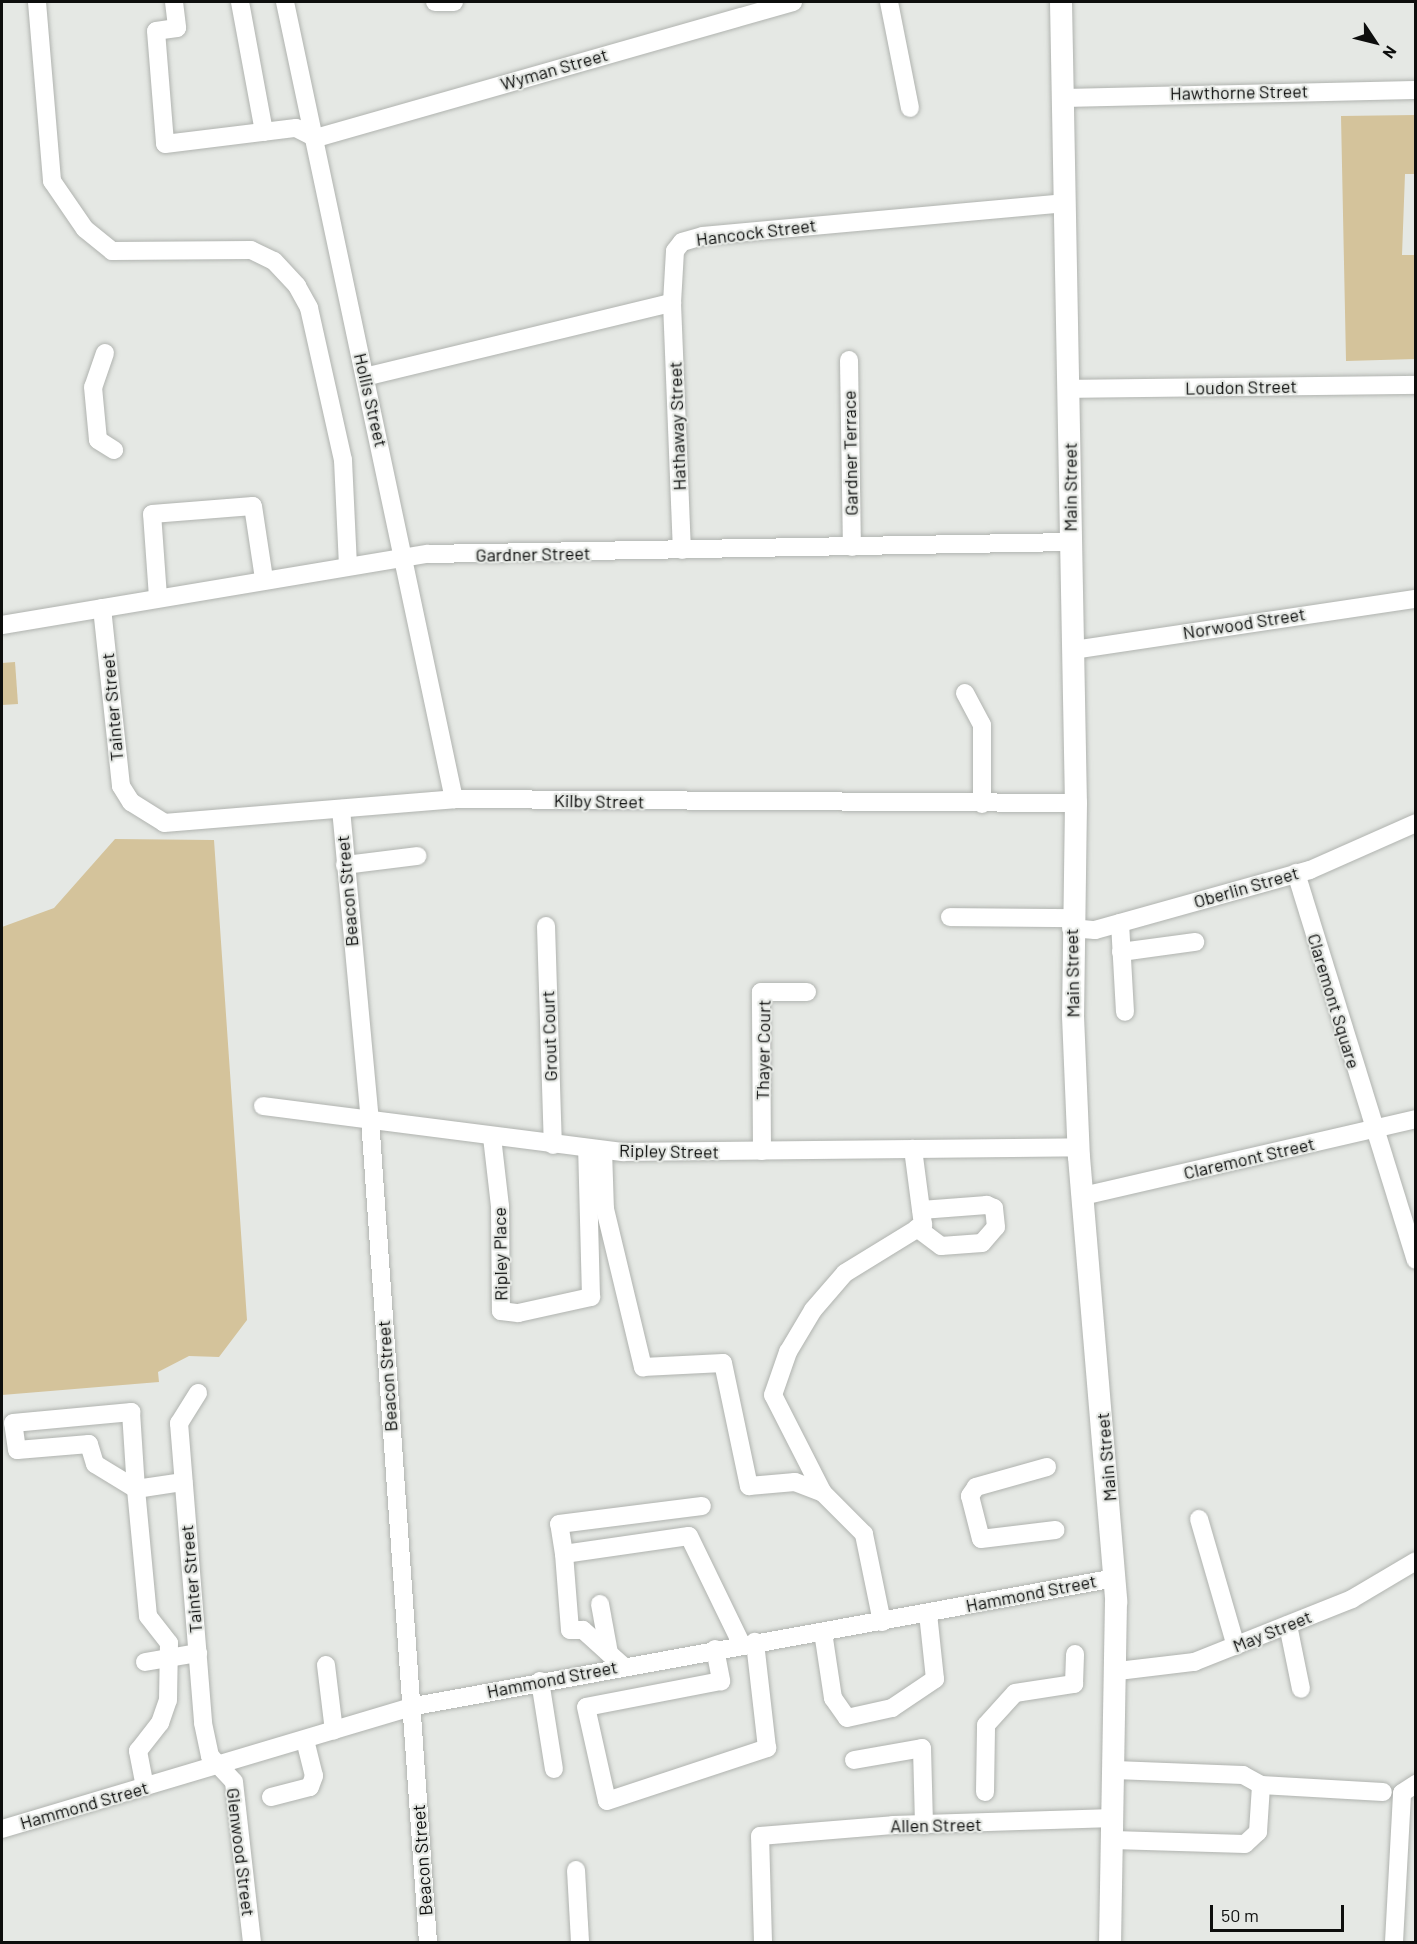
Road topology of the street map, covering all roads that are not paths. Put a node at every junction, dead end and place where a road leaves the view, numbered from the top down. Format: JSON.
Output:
{"nodes":[{"id":1,"x":37,"y":2,"type":"edge"},
{"id":2,"x":174,"y":2,"type":"edge"},
{"id":3,"x":240,"y":2,"type":"edge"},
{"id":4,"x":285,"y":2,"type":"edge"},
{"id":5,"x":435,"y":2,"type":"edge"},
{"id":6,"x":454,"y":2,"type":"edge"},
{"id":7,"x":793,"y":2,"type":"edge"},
{"id":8,"x":889,"y":2,"type":"edge"},
{"id":9,"x":1061,"y":2,"type":"edge"},
{"id":10,"x":1416,"y":90,"type":"edge"},
{"id":11,"x":1062,"y":98,"type":"junction"},
{"id":12,"x":910,"y":108,"type":"dead end"},
{"id":13,"x":264,"y":132,"type":"junction"},
{"id":14,"x":316,"y":138,"type":"junction"},
{"id":15,"x":1065,"y":203,"type":"junction"},
{"id":16,"x":672,"y":303,"type":"junction"},
{"id":17,"x":105,"y":353,"type":"dead end"},
{"id":18,"x":849,"y":360,"type":"dead end"},
{"id":19,"x":365,"y":377,"type":"junction"},
{"id":20,"x":1416,"y":385,"type":"edge"},
{"id":21,"x":1067,"y":389,"type":"junction"},
{"id":22,"x":114,"y":450,"type":"dead end"},
{"id":23,"x":1071,"y":542,"type":"junction"},
{"id":24,"x":852,"y":547,"type":"junction"},
{"id":25,"x":682,"y":550,"type":"junction"},
{"id":26,"x":406,"y":557,"type":"junction"},
{"id":27,"x":348,"y":566,"type":"junction"},
{"id":28,"x":264,"y":579,"type":"junction"},
{"id":29,"x":158,"y":597,"type":"junction"},
{"id":30,"x":1416,"y":599,"type":"edge"},
{"id":31,"x":102,"y":608,"type":"junction"},
{"id":32,"x":2,"y":625,"type":"edge"},
{"id":33,"x":1073,"y":650,"type":"junction"},
{"id":34,"x":965,"y":693,"type":"dead end"},
{"id":35,"x":454,"y":799,"type":"junction"},
{"id":36,"x":131,"y":802,"type":"joint"},
{"id":37,"x":1076,"y":803,"type":"junction"},
{"id":38,"x":982,"y":804,"type":"junction"},
{"id":39,"x":341,"y":809,"type":"junction"},
{"id":40,"x":1416,"y":823,"type":"edge"},
{"id":41,"x":417,"y":856,"type":"dead end"},
{"id":42,"x":345,"y":865,"type":"junction"},
{"id":43,"x":1296,"y":873,"type":"junction"},
{"id":44,"x":950,"y":917,"type":"dead end"},
{"id":45,"x":1071,"y":923,"type":"junction"},
{"id":46,"x":1120,"y":923,"type":"junction"},
{"id":47,"x":546,"y":926,"type":"dead end"},
{"id":48,"x":1195,"y":942,"type":"dead end"},
{"id":49,"x":1121,"y":952,"type":"junction"},
{"id":50,"x":807,"y":992,"type":"dead end"},
{"id":51,"x":1125,"y":1012,"type":"dead end"},
{"id":52,"x":263,"y":1106,"type":"dead end"},
{"id":53,"x":370,"y":1119,"type":"junction"},
{"id":54,"x":1416,"y":1119,"type":"edge"},
{"id":55,"x":1374,"y":1129,"type":"junction"},
{"id":56,"x":492,"y":1137,"type":"junction"},
{"id":57,"x":553,"y":1145,"type":"junction"},
{"id":58,"x":1078,"y":1147,"type":"junction"},
{"id":59,"x":913,"y":1149,"type":"junction"},
{"id":60,"x":595,"y":1150,"type":"junction"},
{"id":61,"x":762,"y":1151,"type":"junction"},
{"id":62,"x":1083,"y":1196,"type":"junction"},
{"id":63,"x":1416,"y":1260,"type":"edge"},
{"id":64,"x":198,"y":1393,"type":"dead end"},
{"id":65,"x":90,"y":1416,"type":"junction"},
{"id":66,"x":89,"y":1444,"type":"junction"},
{"id":67,"x":1047,"y":1467,"type":"dead end"},
{"id":68,"x":183,"y":1482,"type":"junction"},
{"id":69,"x":136,"y":1490,"type":"junction"},
{"id":70,"x":823,"y":1492,"type":"junction"},
{"id":71,"x":702,"y":1506,"type":"dead end"},
{"id":72,"x":1199,"y":1519,"type":"dead end"},
{"id":73,"x":1055,"y":1530,"type":"dead end"},
{"id":74,"x":564,"y":1554,"type":"junction"},
{"id":75,"x":1416,"y":1561,"type":"edge"},
{"id":76,"x":1115,"y":1578,"type":"junction"},
{"id":77,"x":600,"y":1604,"type":"dead end"},
{"id":78,"x":928,"y":1613,"type":"junction"},
{"id":79,"x":882,"y":1622,"type":"junction"},
{"id":80,"x":1288,"y":1625,"type":"junction"},
{"id":81,"x":823,"y":1632,"type":"junction"},
{"id":82,"x":748,"y":1644,"type":"junction"},
{"id":83,"x":1236,"y":1646,"type":"junction"},
{"id":84,"x":715,"y":1649,"type":"junction"},
{"id":85,"x":198,"y":1653,"type":"junction"},
{"id":86,"x":609,"y":1653,"type":"junction"},
{"id":87,"x":1075,"y":1654,"type":"dead end"},
{"id":88,"x":168,"y":1659,"type":"junction"},
{"id":89,"x":146,"y":1662,"type":"dead end"},
{"id":90,"x":326,"y":1665,"type":"dead end"},
{"id":91,"x":623,"y":1666,"type":"junction"},
{"id":92,"x":1118,"y":1671,"type":"junction"},
{"id":93,"x":540,"y":1681,"type":"junction"},
{"id":94,"x":1301,"y":1689,"type":"dead end"},
{"id":95,"x":409,"y":1708,"type":"junction"},
{"id":96,"x":334,"y":1731,"type":"junction"},
{"id":97,"x":305,"y":1740,"type":"junction"},
{"id":98,"x":854,"y":1760,"type":"dead end"},
{"id":99,"x":220,"y":1766,"type":"junction"},
{"id":100,"x":554,"y":1769,"type":"dead end"},
{"id":101,"x":1115,"y":1770,"type":"junction"},
{"id":102,"x":1261,"y":1785,"type":"junction"},
{"id":103,"x":145,"y":1787,"type":"junction"},
{"id":104,"x":1409,"y":1789,"type":"edge"},
{"id":105,"x":985,"y":1792,"type":"dead end"},
{"id":106,"x":1383,"y":1792,"type":"dead end"},
{"id":107,"x":271,"y":1797,"type":"dead end"},
{"id":108,"x":924,"y":1824,"type":"junction"},
{"id":109,"x":2,"y":1829,"type":"edge"},
{"id":110,"x":1113,"y":1829,"type":"junction"},
{"id":111,"x":577,"y":1877,"type":"dead end"},
{"id":112,"x":252,"y":1942,"type":"edge"},
{"id":113,"x":428,"y":1942,"type":"edge"},
{"id":114,"x":580,"y":1942,"type":"edge"},
{"id":115,"x":763,"y":1942,"type":"edge"},
{"id":116,"x":1110,"y":1942,"type":"edge"},
{"id":117,"x":1394,"y":1942,"type":"edge"}],
"edges":[{"from":1,"to":27,"type":"street"},
{"from":2,"to":13,"type":"street"},
{"from":3,"to":13,"type":"street"},
{"from":4,"to":14,"type":"street","name":"Hollis Street"},
{"from":5,"to":6,"type":"street"},
{"from":7,"to":14,"type":"street","name":"Wyman Street"},
{"from":8,"to":12,"type":"street"},
{"from":9,"to":11,"type":"main road","name":"Main Street"},
{"from":10,"to":11,"type":"street","name":"Hawthorne Street"},
{"from":11,"to":15,"type":"main road","name":"Main Street"},
{"from":13,"to":14,"type":"street"},
{"from":14,"to":19,"type":"street","name":"Hollis Street"},
{"from":15,"to":16,"type":"street","name":"Hancock Street"},
{"from":15,"to":21,"type":"main road","name":"Main Street"},
{"from":16,"to":19,"type":"street"},
{"from":16,"to":25,"type":"street","name":"Hathaway Street"},
{"from":17,"to":22,"type":"street"},
{"from":18,"to":24,"type":"street","name":"Gardner Terrace"},
{"from":19,"to":26,"type":"street","name":"Hollis Street"},
{"from":20,"to":21,"type":"street","name":"Loudon Street"},
{"from":21,"to":23,"type":"main road","name":"Main Street"},
{"from":23,"to":24,"type":"street","name":"Gardner Street"},
{"from":23,"to":33,"type":"main road","name":"Main Street"},
{"from":24,"to":25,"type":"street","name":"Gardner Street"},
{"from":25,"to":26,"type":"street","name":"Gardner Street"},
{"from":26,"to":27,"type":"street","name":"Gardner Street"},
{"from":26,"to":35,"type":"street","name":"Hollis Street"},
{"from":27,"to":28,"type":"street","name":"Gardner Street"},
{"from":28,"to":29,"type":"street","name":"Gardner Street"},
{"from":28,"to":29,"type":"street"},
{"from":29,"to":31,"type":"street","name":"Gardner Street"},
{"from":30,"to":33,"type":"street","name":"Norwood Street"},
{"from":31,"to":32,"type":"street","name":"Gardner Street"},
{"from":31,"to":36,"type":"street","name":"Tainter Street"},
{"from":33,"to":37,"type":"main road","name":"Main Street"},
{"from":34,"to":38,"type":"street"},
{"from":35,"to":38,"type":"street","name":"Kilby Street"},
{"from":35,"to":39,"type":"street","name":"Kilby Street"},
{"from":36,"to":39,"type":"street","name":"Kilby Street"},
{"from":37,"to":38,"type":"street","name":"Kilby Street"},
{"from":37,"to":45,"type":"main road","name":"Main Street"},
{"from":39,"to":42,"type":"street","name":"Beacon Street"},
{"from":40,"to":43,"type":"street","name":"Oberlin Street"},
{"from":41,"to":42,"type":"street"},
{"from":42,"to":53,"type":"street","name":"Beacon Street"},
{"from":43,"to":46,"type":"street","name":"Oberlin Street"},
{"from":43,"to":55,"type":"street","name":"Claremont Square"},
{"from":44,"to":45,"type":"street","name":"Oberlin Street"},
{"from":45,"to":46,"type":"street","name":"Oberlin Street"},
{"from":45,"to":58,"type":"main road","name":"Main Street"},
{"from":46,"to":49,"type":"street"},
{"from":47,"to":57,"type":"street","name":"Grout Court"},
{"from":48,"to":49,"type":"street"},
{"from":49,"to":51,"type":"street"},
{"from":50,"to":61,"type":"street","name":"Thayer Court"},
{"from":52,"to":53,"type":"street","name":"Ripley Street"},
{"from":53,"to":56,"type":"street","name":"Ripley Street"},
{"from":53,"to":95,"type":"street","name":"Beacon Street"},
{"from":54,"to":55,"type":"street","name":"Claremont Street"},
{"from":55,"to":62,"type":"street","name":"Claremont Street"},
{"from":55,"to":63,"type":"street","name":"Claremont Square"},
{"from":56,"to":57,"type":"street","name":"Ripley Street"},
{"from":56,"to":60,"type":"street","name":"Ripley Place"},
{"from":57,"to":60,"type":"street","name":"Ripley Street"},
{"from":58,"to":59,"type":"street","name":"Ripley Street"},
{"from":58,"to":62,"type":"main road","name":"Main Street"},
{"from":59,"to":61,"type":"street","name":"Ripley Street"},
{"from":59,"to":70,"type":"street"},
{"from":60,"to":61,"type":"street","name":"Ripley Street"},
{"from":60,"to":70,"type":"street"},
{"from":62,"to":76,"type":"main road","name":"Main Street"},
{"from":64,"to":68,"type":"street","name":"Tainter Street"},
{"from":65,"to":66,"type":"street"},
{"from":65,"to":66,"type":"street"},
{"from":65,"to":69,"type":"street"},
{"from":66,"to":69,"type":"street"},
{"from":67,"to":73,"type":"street"},
{"from":68,"to":69,"type":"street"},
{"from":68,"to":85,"type":"street","name":"Tainter Street"},
{"from":69,"to":88,"type":"street"},
{"from":70,"to":79,"type":"street"},
{"from":71,"to":74,"type":"street"},
{"from":72,"to":83,"type":"street"},
{"from":74,"to":82,"type":"street"},
{"from":74,"to":86,"type":"street"},
{"from":75,"to":80,"type":"street","name":"May Street"},
{"from":76,"to":78,"type":"street","name":"Hammond Street"},
{"from":76,"to":92,"type":"main road","name":"Main Street"},
{"from":77,"to":86,"type":"street"},
{"from":78,"to":79,"type":"street","name":"Hammond Street"},
{"from":78,"to":81,"type":"street"},
{"from":79,"to":81,"type":"street","name":"Hammond Street"},
{"from":80,"to":83,"type":"street","name":"May Street"},
{"from":80,"to":94,"type":"street"},
{"from":81,"to":82,"type":"street","name":"Hammond Street"},
{"from":82,"to":84,"type":"street","name":"Hammond Street"},
{"from":82,"to":84,"type":"street"},
{"from":83,"to":92,"type":"street","name":"May Street"},
{"from":84,"to":91,"type":"street","name":"Hammond Street"},
{"from":85,"to":88,"type":"street"},
{"from":85,"to":99,"type":"street","name":"Tainter Street"},
{"from":86,"to":91,"type":"street"},
{"from":87,"to":105,"type":"street"},
{"from":88,"to":89,"type":"street"},
{"from":88,"to":103,"type":"street"},
{"from":90,"to":96,"type":"street"},
{"from":91,"to":93,"type":"street","name":"Hammond Street"},
{"from":92,"to":101,"type":"main road","name":"Main Street"},
{"from":93,"to":95,"type":"street","name":"Hammond Street"},
{"from":93,"to":100,"type":"street"},
{"from":95,"to":96,"type":"street","name":"Hammond Street"},
{"from":95,"to":113,"type":"street","name":"Beacon Street"},
{"from":96,"to":97,"type":"street","name":"Hammond Street"},
{"from":97,"to":99,"type":"street","name":"Hammond Street"},
{"from":97,"to":107,"type":"street"},
{"from":98,"to":108,"type":"street"},
{"from":99,"to":103,"type":"street","name":"Hammond Street"},
{"from":99,"to":112,"type":"street","name":"Glenwood Street"},
{"from":101,"to":102,"type":"street"},
{"from":101,"to":110,"type":"main road","name":"Main Street"},
{"from":102,"to":106,"type":"street"},
{"from":102,"to":110,"type":"street","name":"Allen Street"},
{"from":103,"to":109,"type":"street","name":"Hammond Street"},
{"from":104,"to":117,"type":"street"},
{"from":108,"to":110,"type":"street","name":"Allen Street"},
{"from":108,"to":115,"type":"street","name":"Allen Street"},
{"from":110,"to":116,"type":"main road","name":"Main Street"},
{"from":111,"to":114,"type":"street"}]}
